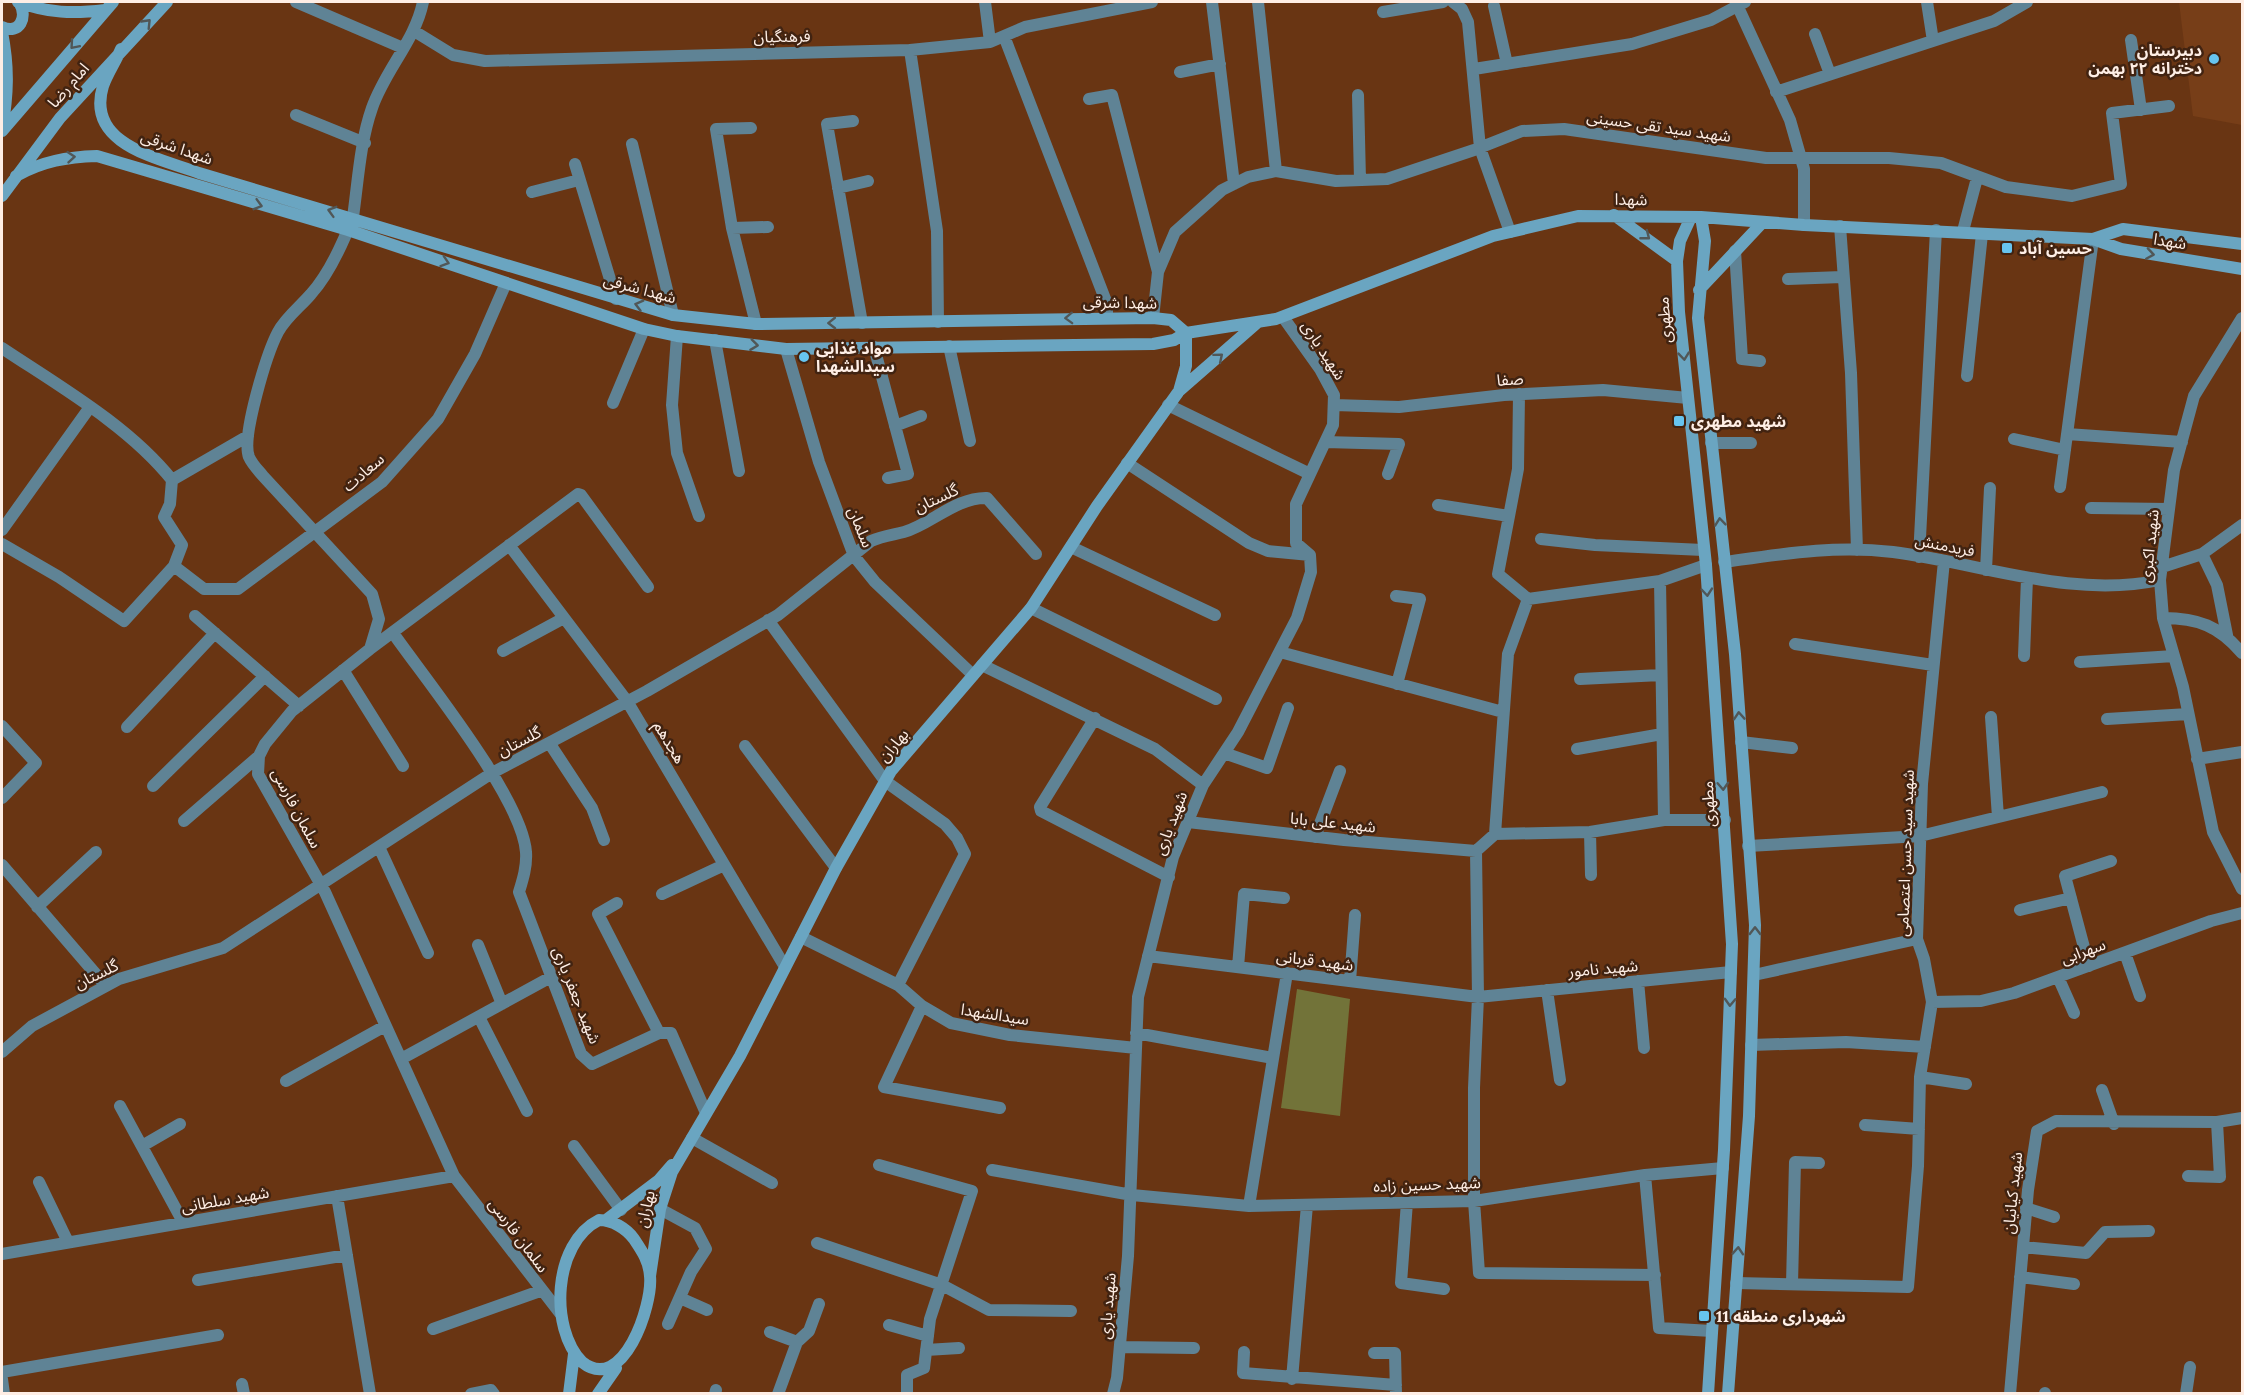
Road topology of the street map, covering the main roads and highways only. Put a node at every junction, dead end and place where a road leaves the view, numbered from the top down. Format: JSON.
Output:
{"nodes":[{"id":1,"x":167,"y":2,"type":"edge"},
{"id":2,"x":26,"y":3,"type":"edge"},
{"id":3,"x":109,"y":6,"type":"edge"},
{"id":4,"x":2,"y":27,"type":"edge"},
{"id":5,"x":2,"y":32,"type":"edge"},
{"id":6,"x":122,"y":49,"type":"junction"},
{"id":7,"x":2,"y":130,"type":"edge"},
{"id":8,"x":199,"y":173,"type":"junction"},
{"id":9,"x":16,"y":176,"type":"junction"},
{"id":10,"x":195,"y":187,"type":"junction"},
{"id":11,"x":2,"y":196,"type":"edge"},
{"id":12,"x":1613,"y":214,"type":"junction"},
{"id":13,"x":1696,"y":217,"type":"junction"},
{"id":14,"x":1762,"y":222,"type":"junction"},
{"id":15,"x":2093,"y":238,"type":"junction"},
{"id":16,"x":2242,"y":244,"type":"edge"},
{"id":17,"x":1677,"y":261,"type":"junction"},
{"id":18,"x":2242,"y":269,"type":"edge"},
{"id":19,"x":1699,"y":290,"type":"junction"},
{"id":20,"x":1258,"y":322,"type":"junction"},
{"id":21,"x":1186,"y":333,"type":"junction"},
{"id":22,"x":1179,"y":391,"type":"junction"},
{"id":23,"x":1724,"y":562,"type":"junction"},
{"id":24,"x":1706,"y":565,"type":"junction"},
{"id":25,"x":683,"y":1153,"type":"junction"},
{"id":26,"x":606,"y":1220,"type":"junction"},
{"id":27,"x":650,"y":1276,"type":"junction"},
{"id":28,"x":574,"y":1354,"type":"junction"},
{"id":29,"x":616,"y":1368,"type":"junction"},
{"id":30,"x":569,"y":1394,"type":"edge"},
{"id":31,"x":598,"y":1394,"type":"edge"},
{"id":32,"x":1708,"y":1394,"type":"edge"},
{"id":33,"x":1728,"y":1394,"type":"edge"}],
"edges":[{"from":6,"to":1,"type":"main road","name":"امام رضا","one_way":true},
{"from":2,"to":3,"type":"main road"},
{"from":2,"to":4,"type":"main road"},
{"from":3,"to":7,"type":"main road","name":"امام رضا","one_way":true},
{"from":5,"to":7,"type":"main road"},
{"from":6,"to":8,"type":"main road","name":"شهدا شرقی"},
{"from":6,"to":9,"type":"main road","name":"امام رضا"},
{"from":8,"to":10,"type":"main road"},
{"from":21,"to":8,"type":"main road","name":"شهدا شرقی","one_way":true},
{"from":9,"to":10,"type":"main road","name":"شهدا شرقی","one_way":true},
{"from":9,"to":11,"type":"main road","name":"امام رضا"},
{"from":10,"to":21,"type":"main road","name":"شهدا شرقی","one_way":true},
{"from":12,"to":13,"type":"main road","name":"شهدا"},
{"from":12,"to":17,"type":"main road","one_way":true},
{"from":12,"to":20,"type":"main road","name":"شهدا"},
{"from":13,"to":14,"type":"main road","name":"شهدا"},
{"from":13,"to":17,"type":"main road","name":"مطهری"},
{"from":13,"to":19,"type":"main road","name":"مطهری"},
{"from":14,"to":15,"type":"main road","name":"شهدا"},
{"from":14,"to":19,"type":"main road"},
{"from":15,"to":16,"type":"main road","name":"شهدا"},
{"from":15,"to":18,"type":"main road","name":"شهدا","one_way":true},
{"from":17,"to":24,"type":"main road","name":"مطهری","one_way":true},
{"from":23,"to":19,"type":"main road","name":"مطهری","one_way":true},
{"from":20,"to":21,"type":"main road","name":"شهدا"},
{"from":22,"to":20,"type":"main road","one_way":true},
{"from":21,"to":22,"type":"main road"},
{"from":22,"to":25,"type":"main road","name":"بهاران"},
{"from":23,"to":24,"type":"main road"},
{"from":33,"to":23,"type":"main road","name":"مطهری","one_way":true},
{"from":24,"to":32,"type":"main road","name":"مطهری","one_way":true},
{"from":25,"to":26,"type":"main road","name":"بهاران"},
{"from":25,"to":27,"type":"main road","name":"بهاران"},
{"from":26,"to":27,"type":"main road"},
{"from":26,"to":28,"type":"main road"},
{"from":27,"to":29,"type":"main road"},
{"from":28,"to":29,"type":"main road"},
{"from":28,"to":30,"type":"main road"},
{"from":29,"to":31,"type":"main road"}]}
